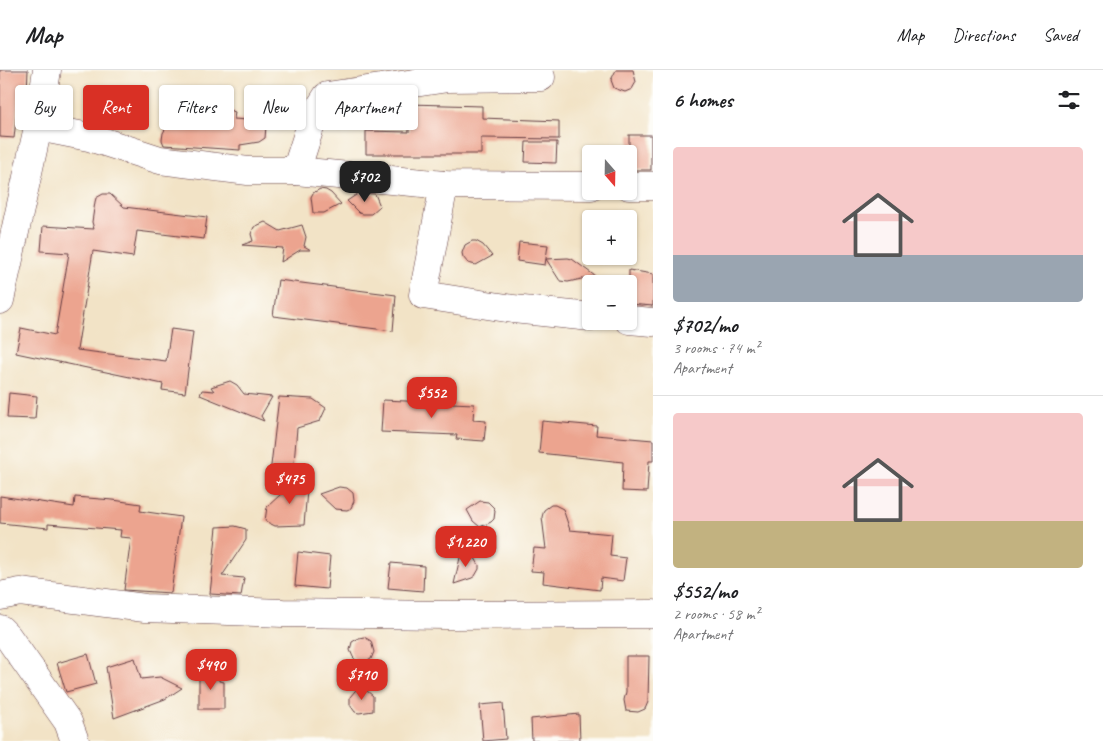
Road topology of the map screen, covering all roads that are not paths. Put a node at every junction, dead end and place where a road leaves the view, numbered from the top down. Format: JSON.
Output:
{"nodes":[{"id":1,"x":47,"y":70,"type":"edge"},
{"id":2,"x":541,"y":77,"type":"dead end"},
{"id":3,"x":45,"y":85,"type":"edge"},
{"id":4,"x":37,"y":130,"type":"edge"},
{"id":5,"x":53,"y":130,"type":"edge"},
{"id":6,"x":296,"y":171,"type":"junction"},
{"id":7,"x":444,"y":185,"type":"junction"},
{"id":8,"x":582,"y":186,"type":"edge"},
{"id":9,"x":638,"y":186,"type":"edge"},
{"id":10,"x":653,"y":186,"type":"edge"},
{"id":11,"x":0,"y":300,"type":"edge"},
{"id":12,"x":582,"y":315,"type":"edge"},
{"id":13,"x":637,"y":321,"type":"edge"},
{"id":14,"x":653,"y":322,"type":"edge"},
{"id":15,"x":0,"y":596,"type":"edge"},
{"id":16,"x":653,"y":614,"type":"edge"},
{"id":17,"x":0,"y":629,"type":"edge"},
{"id":18,"x":75,"y":741,"type":"edge"}],
"edges":[{"from":1,"to":3,"type":"street"},
{"from":2,"to":6,"type":"street"},
{"from":4,"to":11,"type":"street"},
{"from":5,"to":6,"type":"street"},
{"from":6,"to":7,"type":"street"},
{"from":7,"to":8,"type":"street"},
{"from":7,"to":12,"type":"street"},
{"from":9,"to":10,"type":"street"},
{"from":13,"to":14,"type":"street"},
{"from":15,"to":16,"type":"street"},
{"from":17,"to":18,"type":"street"}]}
